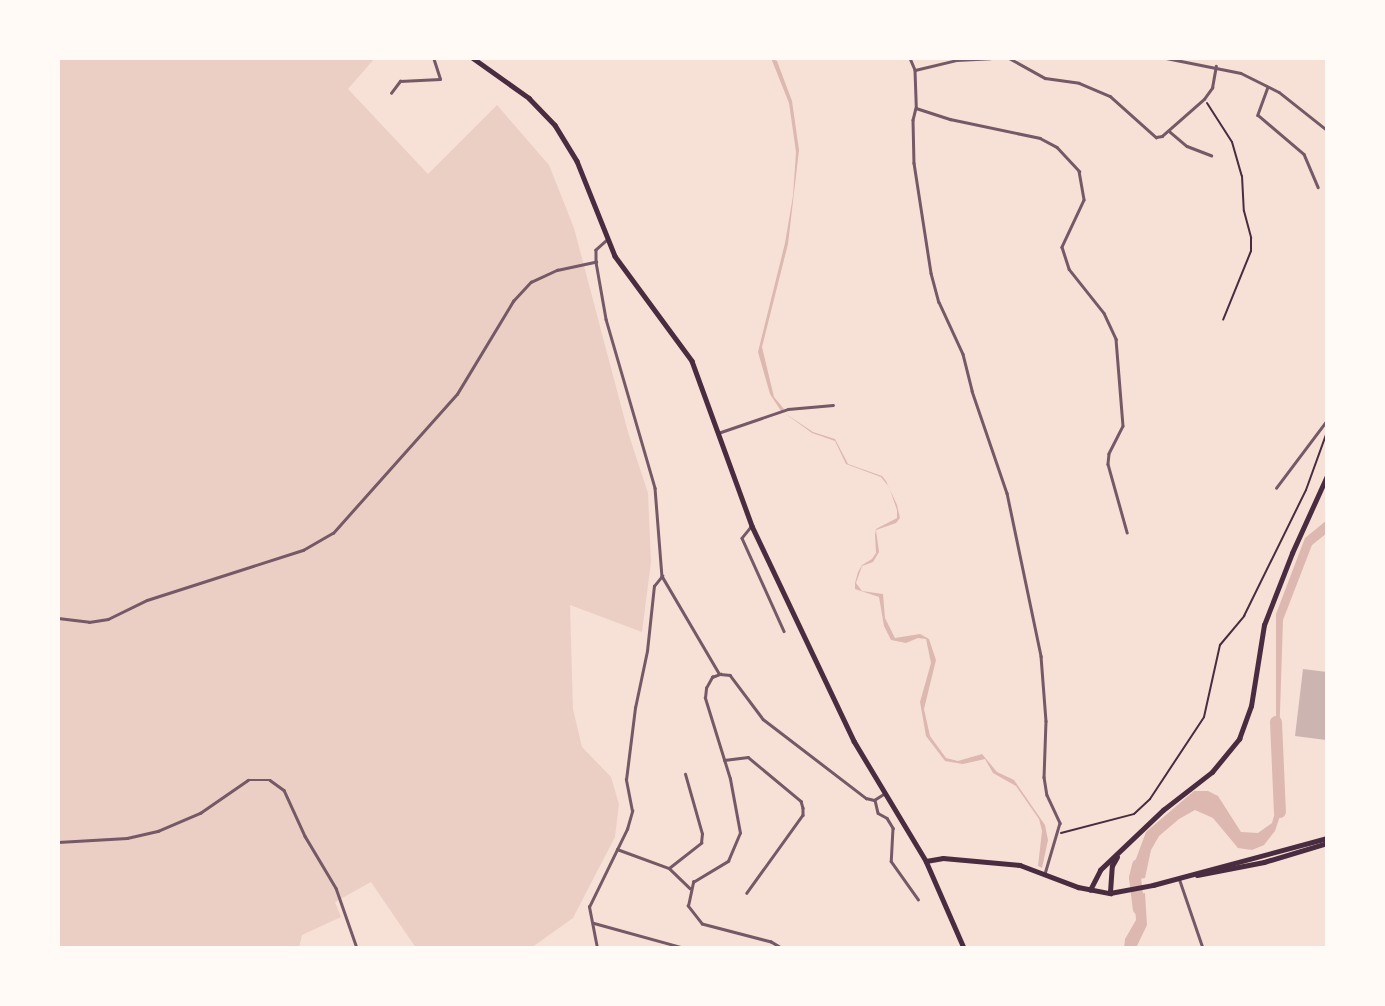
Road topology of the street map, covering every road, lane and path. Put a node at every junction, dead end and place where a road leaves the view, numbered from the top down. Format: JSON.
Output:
{"nodes":[{"id":1,"x":433,"y":58,"type":"edge"},
{"id":2,"x":473,"y":58,"type":"edge"},
{"id":3,"x":909,"y":58,"type":"edge"},
{"id":4,"x":989,"y":58,"type":"edge"},
{"id":5,"x":1009,"y":58,"type":"edge"},
{"id":6,"x":1166,"y":58,"type":"edge"},
{"id":7,"x":1216,"y":66,"type":"junction"},
{"id":8,"x":915,"y":70,"type":"junction"},
{"id":9,"x":1268,"y":87,"type":"junction"},
{"id":10,"x":391,"y":93,"type":"dead end"},
{"id":11,"x":1204,"y":99,"type":"junction"},
{"id":12,"x":916,"y":108,"type":"junction"},
{"id":13,"x":1327,"y":130,"type":"edge"},
{"id":14,"x":1169,"y":131,"type":"junction"},
{"id":15,"x":1211,"y":155,"type":"dead end"},
{"id":16,"x":1318,"y":187,"type":"dead end"},
{"id":17,"x":607,"y":240,"type":"junction"},
{"id":18,"x":596,"y":262,"type":"junction"},
{"id":19,"x":1223,"y":320,"type":"dead end"},
{"id":20,"x":833,"y":405,"type":"dead end"},
{"id":21,"x":1327,"y":420,"type":"edge"},
{"id":22,"x":1327,"y":432,"type":"edge"},
{"id":23,"x":718,"y":433,"type":"junction"},
{"id":24,"x":1327,"y":476,"type":"edge"},
{"id":25,"x":1276,"y":488,"type":"dead end"},
{"id":26,"x":752,"y":526,"type":"junction"},
{"id":27,"x":1127,"y":532,"type":"dead end"},
{"id":28,"x":662,"y":576,"type":"junction"},
{"id":29,"x":58,"y":618,"type":"edge"},
{"id":30,"x":784,"y":631,"type":"dead end"},
{"id":31,"x":720,"y":674,"type":"junction"},
{"id":32,"x":724,"y":760,"type":"junction"},
{"id":33,"x":685,"y":774,"type":"dead end"},
{"id":34,"x":885,"y":793,"type":"junction"},
{"id":35,"x":874,"y":800,"type":"junction"},
{"id":36,"x":1054,"y":837,"type":"junction"},
{"id":37,"x":1327,"y":840,"type":"edge"},
{"id":38,"x":58,"y":842,"type":"edge"},
{"id":39,"x":617,"y":849,"type":"junction"},
{"id":40,"x":1119,"y":853,"type":"junction"},
{"id":41,"x":926,"y":861,"type":"junction"},
{"id":42,"x":669,"y":868,"type":"junction"},
{"id":43,"x":1045,"y":874,"type":"junction"},
{"id":44,"x":1179,"y":878,"type":"junction"},
{"id":45,"x":690,"y":888,"type":"junction"},
{"id":46,"x":1090,"y":890,"type":"junction"},
{"id":47,"x":1110,"y":892,"type":"junction"},
{"id":48,"x":747,"y":893,"type":"dead end"},
{"id":49,"x":918,"y":899,"type":"dead end"},
{"id":50,"x":594,"y":923,"type":"junction"},
{"id":51,"x":357,"y":948,"type":"edge"},
{"id":52,"x":597,"y":948,"type":"edge"},
{"id":53,"x":685,"y":948,"type":"edge"},
{"id":54,"x":781,"y":948,"type":"edge"},
{"id":55,"x":964,"y":948,"type":"edge"},
{"id":56,"x":1203,"y":948,"type":"edge"}],
"edges":[{"from":1,"to":10,"type":"street"},
{"from":2,"to":17,"type":"main road"},
{"from":3,"to":8,"type":"street"},
{"from":4,"to":8,"type":"street"},
{"from":5,"to":14,"type":"street"},
{"from":6,"to":7,"type":"street"},
{"from":7,"to":9,"type":"street"},
{"from":7,"to":11,"type":"street"},
{"from":8,"to":12,"type":"street"},
{"from":9,"to":13,"type":"street"},
{"from":9,"to":16,"type":"street"},
{"from":11,"to":14,"type":"street"},
{"from":11,"to":19,"type":"path"},
{"from":12,"to":27,"type":"street"},
{"from":12,"to":36,"type":"street"},
{"from":14,"to":15,"type":"street"},
{"from":17,"to":18,"type":"street"},
{"from":17,"to":23,"type":"main road"},
{"from":18,"to":28,"type":"street"},
{"from":18,"to":29,"type":"street"},
{"from":20,"to":23,"type":"street"},
{"from":21,"to":25,"type":"street"},
{"from":22,"to":36,"type":"path"},
{"from":23,"to":26,"type":"main road"},
{"from":24,"to":40,"type":"main road"},
{"from":26,"to":30,"type":"street"},
{"from":26,"to":34,"type":"main road"},
{"from":28,"to":31,"type":"street"},
{"from":28,"to":39,"type":"street"},
{"from":31,"to":32,"type":"street"},
{"from":31,"to":35,"type":"street"},
{"from":32,"to":45,"type":"street"},
{"from":32,"to":48,"type":"street"},
{"from":33,"to":42,"type":"street"},
{"from":34,"to":35,"type":"street"},
{"from":34,"to":41,"type":"main road"},
{"from":35,"to":49,"type":"street"},
{"from":36,"to":43,"type":"street"},
{"from":37,"to":44,"type":"main road"},
{"from":38,"to":51,"type":"street"},
{"from":39,"to":42,"type":"street"},
{"from":39,"to":50,"type":"street"},
{"from":40,"to":46,"type":"main road"},
{"from":40,"to":47,"type":"main road"},
{"from":41,"to":43,"type":"main road"},
{"from":41,"to":55,"type":"main road"},
{"from":42,"to":45,"type":"street"},
{"from":43,"to":46,"type":"main road"},
{"from":44,"to":47,"type":"main road"},
{"from":44,"to":56,"type":"street"},
{"from":45,"to":54,"type":"street"},
{"from":46,"to":47,"type":"main road"},
{"from":50,"to":52,"type":"street"},
{"from":50,"to":53,"type":"street"}]}
